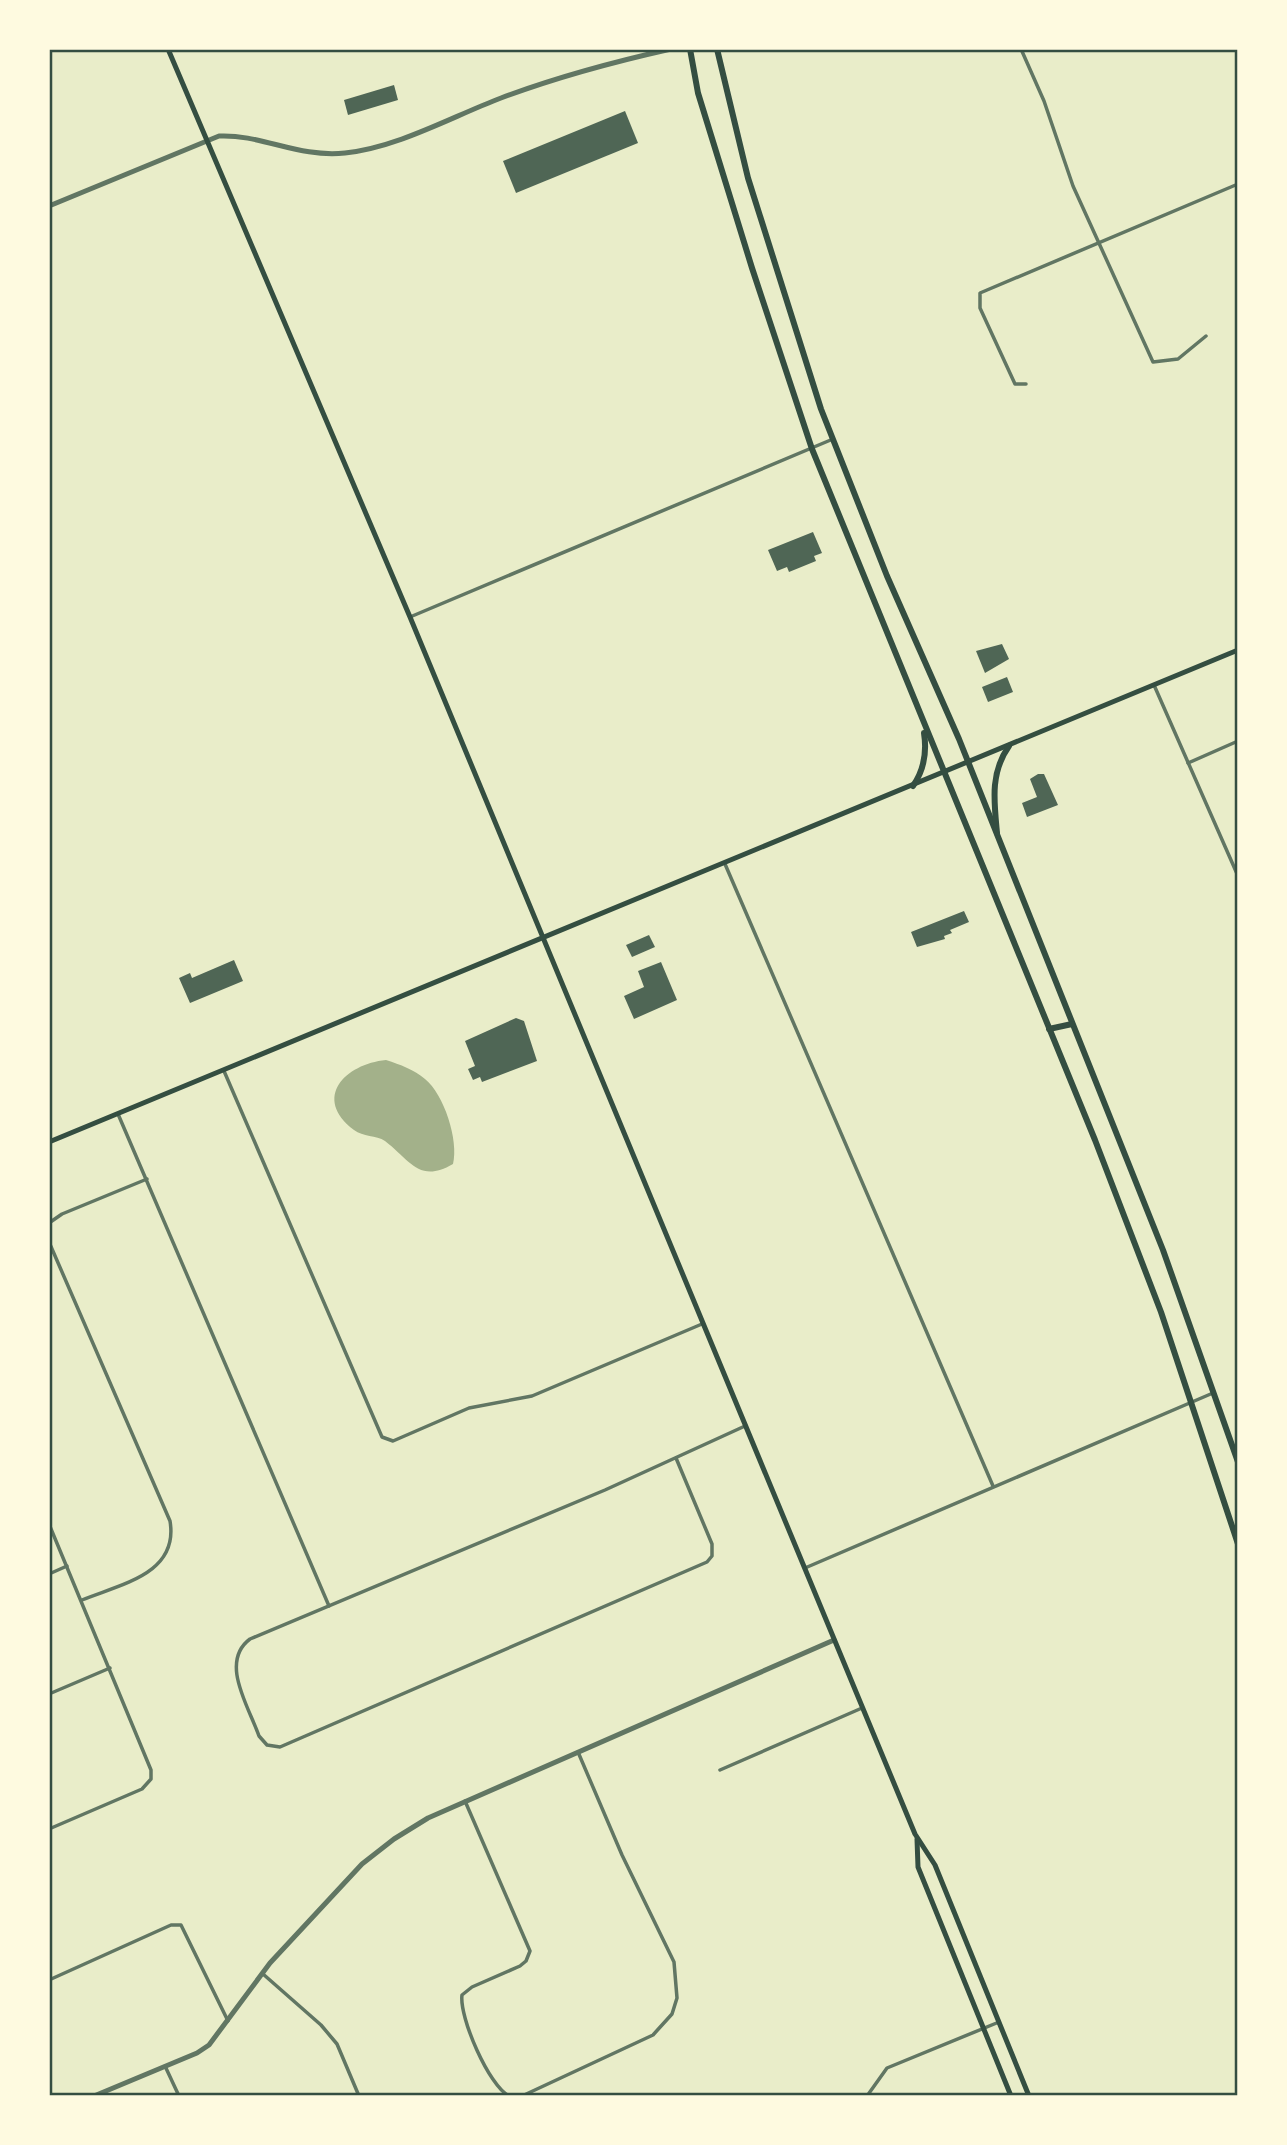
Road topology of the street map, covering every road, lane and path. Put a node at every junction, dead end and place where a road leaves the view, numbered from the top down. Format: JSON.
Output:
{"nodes":[{"id":1,"x":168,"y":49,"type":"edge"},
{"id":2,"x":671,"y":49,"type":"edge"},
{"id":3,"x":690,"y":49,"type":"edge"},
{"id":4,"x":717,"y":49,"type":"edge"},
{"id":5,"x":1021,"y":49,"type":"edge"},
{"id":6,"x":206,"y":140,"type":"junction"},
{"id":7,"x":1238,"y":184,"type":"edge"},
{"id":8,"x":49,"y":206,"type":"edge"},
{"id":9,"x":1099,"y":244,"type":"junction"},
{"id":10,"x":1206,"y":336,"type":"dead end"},
{"id":11,"x":1027,"y":384,"type":"dead end"},
{"id":12,"x":833,"y":439,"type":"junction"},
{"id":13,"x":812,"y":449,"type":"junction"},
{"id":14,"x":410,"y":617,"type":"junction"},
{"id":15,"x":1238,"y":650,"type":"edge"},
{"id":16,"x":1154,"y":685,"type":"junction"},
{"id":17,"x":922,"y":721,"type":"junction"},
{"id":18,"x":1238,"y":741,"type":"edge"},
{"id":19,"x":1009,"y":746,"type":"junction"},
{"id":20,"x":968,"y":763,"type":"junction"},
{"id":21,"x":1188,"y":763,"type":"junction"},
{"id":22,"x":943,"y":773,"type":"junction"},
{"id":23,"x":913,"y":786,"type":"junction"},
{"id":24,"x":998,"y":842,"type":"junction"},
{"id":25,"x":725,"y":864,"type":"junction"},
{"id":26,"x":1238,"y":876,"type":"edge"},
{"id":27,"x":542,"y":939,"type":"junction"},
{"id":28,"x":1072,"y":1024,"type":"junction"},
{"id":29,"x":1049,"y":1029,"type":"junction"},
{"id":30,"x":224,"y":1071,"type":"junction"},
{"id":31,"x":118,"y":1114,"type":"junction"},
{"id":32,"x":49,"y":1142,"type":"edge"},
{"id":33,"x":147,"y":1179,"type":"junction"},
{"id":34,"x":49,"y":1223,"type":"edge"},
{"id":35,"x":49,"y":1242,"type":"edge"},
{"id":36,"x":702,"y":1324,"type":"junction"},
{"id":37,"x":1215,"y":1392,"type":"junction"},
{"id":38,"x":1191,"y":1402,"type":"junction"},
{"id":39,"x":745,"y":1426,"type":"junction"},
{"id":40,"x":676,"y":1458,"type":"junction"},
{"id":41,"x":1238,"y":1462,"type":"edge"},
{"id":42,"x":993,"y":1486,"type":"junction"},
{"id":43,"x":49,"y":1524,"type":"edge"},
{"id":44,"x":1238,"y":1544,"type":"edge"},
{"id":45,"x":67,"y":1566,"type":"junction"},
{"id":46,"x":804,"y":1568,"type":"junction"},
{"id":47,"x":49,"y":1574,"type":"edge"},
{"id":48,"x":82,"y":1600,"type":"junction"},
{"id":49,"x":329,"y":1606,"type":"junction"},
{"id":50,"x":834,"y":1640,"type":"junction"},
{"id":51,"x":110,"y":1668,"type":"junction"},
{"id":52,"x":49,"y":1694,"type":"edge"},
{"id":53,"x":862,"y":1708,"type":"junction"},
{"id":54,"x":578,"y":1751,"type":"junction"},
{"id":55,"x":720,"y":1770,"type":"dead end"},
{"id":56,"x":465,"y":1801,"type":"junction"},
{"id":57,"x":49,"y":1829,"type":"edge"},
{"id":58,"x":917,"y":1839,"type":"junction"},
{"id":59,"x":261,"y":1973,"type":"junction"},
{"id":60,"x":49,"y":1980,"type":"edge"},
{"id":61,"x":229,"y":2022,"type":"junction"},
{"id":62,"x":999,"y":2022,"type":"junction"},
{"id":63,"x":984,"y":2028,"type":"junction"},
{"id":64,"x":165,"y":2066,"type":"junction"},
{"id":65,"x":94,"y":2096,"type":"edge"},
{"id":66,"x":179,"y":2096,"type":"edge"},
{"id":67,"x":359,"y":2096,"type":"edge"},
{"id":68,"x":509,"y":2096,"type":"edge"},
{"id":69,"x":522,"y":2096,"type":"edge"},
{"id":70,"x":867,"y":2096,"type":"edge"},
{"id":71,"x":1011,"y":2096,"type":"edge"},
{"id":72,"x":1029,"y":2096,"type":"edge"}],
"edges":[{"from":1,"to":6,"type":"main road"},
{"from":2,"to":6,"type":"street"},
{"from":3,"to":13,"type":"main road"},
{"from":4,"to":12,"type":"main road"},
{"from":5,"to":9,"type":"street"},
{"from":6,"to":8,"type":"street"},
{"from":6,"to":14,"type":"main road"},
{"from":7,"to":9,"type":"street"},
{"from":9,"to":10,"type":"street"},
{"from":9,"to":11,"type":"street"},
{"from":12,"to":13,"type":"street"},
{"from":12,"to":20,"type":"main road"},
{"from":13,"to":14,"type":"street"},
{"from":13,"to":17,"type":"main road"},
{"from":14,"to":27,"type":"main road"},
{"from":15,"to":16,"type":"main road"},
{"from":16,"to":19,"type":"main road"},
{"from":16,"to":21,"type":"street"},
{"from":17,"to":22,"type":"main road"},
{"from":17,"to":23,"type":"main road"},
{"from":18,"to":21,"type":"street"},
{"from":19,"to":20,"type":"main road"},
{"from":19,"to":24,"type":"main road"},
{"from":20,"to":22,"type":"main road"},
{"from":20,"to":24,"type":"main road"},
{"from":21,"to":26,"type":"street"},
{"from":22,"to":23,"type":"main road"},
{"from":22,"to":29,"type":"main road"},
{"from":23,"to":25,"type":"main road"},
{"from":24,"to":28,"type":"main road"},
{"from":25,"to":27,"type":"main road"},
{"from":25,"to":42,"type":"street"},
{"from":27,"to":30,"type":"main road"},
{"from":27,"to":36,"type":"main road"},
{"from":28,"to":29,"type":"main road"},
{"from":28,"to":37,"type":"main road"},
{"from":29,"to":38,"type":"main road"},
{"from":30,"to":31,"type":"main road"},
{"from":30,"to":36,"type":"street"},
{"from":31,"to":32,"type":"main road"},
{"from":31,"to":33,"type":"street"},
{"from":33,"to":34,"type":"street"},
{"from":33,"to":49,"type":"street"},
{"from":35,"to":48,"type":"street"},
{"from":36,"to":39,"type":"main road"},
{"from":37,"to":38,"type":"street"},
{"from":37,"to":41,"type":"main road"},
{"from":38,"to":42,"type":"street"},
{"from":38,"to":44,"type":"main road"},
{"from":39,"to":40,"type":"street"},
{"from":39,"to":46,"type":"main road"},
{"from":40,"to":49,"type":"street"},
{"from":40,"to":49,"type":"street"},
{"from":42,"to":46,"type":"street"},
{"from":43,"to":45,"type":"street"},
{"from":45,"to":47,"type":"street"},
{"from":45,"to":48,"type":"street"},
{"from":46,"to":50,"type":"main road"},
{"from":48,"to":51,"type":"street"},
{"from":50,"to":53,"type":"main road"},
{"from":50,"to":54,"type":"street"},
{"from":51,"to":52,"type":"street"},
{"from":51,"to":57,"type":"street"},
{"from":53,"to":55,"type":"street"},
{"from":53,"to":58,"type":"main road"},
{"from":54,"to":56,"type":"street"},
{"from":54,"to":69,"type":"street"},
{"from":56,"to":59,"type":"street"},
{"from":56,"to":68,"type":"street"},
{"from":58,"to":62,"type":"main road"},
{"from":58,"to":63,"type":"main road"},
{"from":59,"to":61,"type":"street"},
{"from":59,"to":67,"type":"street"},
{"from":60,"to":61,"type":"street"},
{"from":61,"to":64,"type":"street"},
{"from":62,"to":63,"type":"street"},
{"from":62,"to":72,"type":"main road"},
{"from":63,"to":70,"type":"street"},
{"from":63,"to":71,"type":"main road"},
{"from":64,"to":65,"type":"street"},
{"from":64,"to":66,"type":"street"}]}
